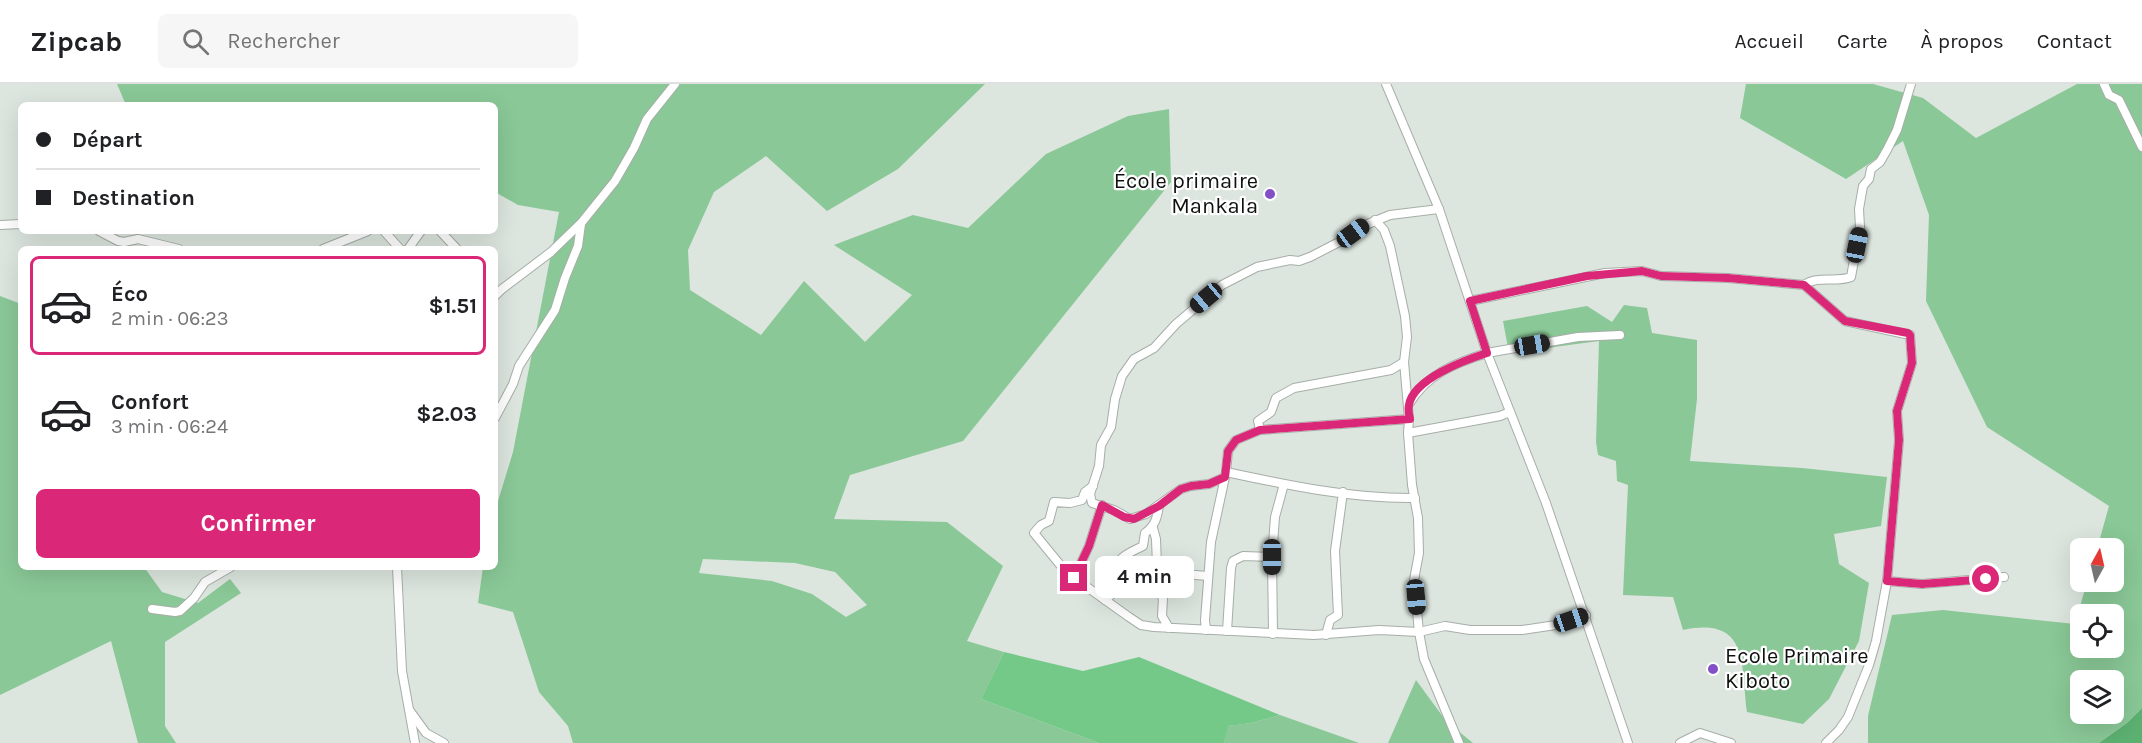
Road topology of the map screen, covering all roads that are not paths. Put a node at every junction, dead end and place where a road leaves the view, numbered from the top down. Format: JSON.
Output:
{"nodes":[{"id":1,"x":675,"y":84,"type":"edge"},
{"id":2,"x":1386,"y":84,"type":"edge"},
{"id":3,"x":1911,"y":84,"type":"edge"},
{"id":4,"x":2104,"y":84,"type":"edge"},
{"id":5,"x":2142,"y":147,"type":"edge"},
{"id":6,"x":1439,"y":209,"type":"junction"},
{"id":7,"x":1375,"y":220,"type":"junction"},
{"id":8,"x":582,"y":222,"type":"junction"},
{"id":9,"x":18,"y":224,"type":"edge"},
{"id":10,"x":0,"y":225,"type":"edge"},
{"id":11,"x":105,"y":234,"type":"edge"},
{"id":12,"x":360,"y":234,"type":"edge"},
{"id":13,"x":387,"y":234,"type":"edge"},
{"id":14,"x":443,"y":234,"type":"edge"},
{"id":15,"x":167,"y":246,"type":"edge"},
{"id":16,"x":330,"y":246,"type":"edge"},
{"id":17,"x":397,"y":246,"type":"edge"},
{"id":18,"x":454,"y":246,"type":"edge"},
{"id":19,"x":1804,"y":285,"type":"junction"},
{"id":20,"x":498,"y":294,"type":"edge"},
{"id":21,"x":1470,"y":301,"type":"junction"},
{"id":22,"x":1620,"y":335,"type":"dead end"},
{"id":23,"x":1487,"y":353,"type":"junction"},
{"id":24,"x":1404,"y":362,"type":"junction"},
{"id":25,"x":1409,"y":404,"type":"junction"},
{"id":26,"x":498,"y":412,"type":"edge"},
{"id":27,"x":1510,"y":412,"type":"junction"},
{"id":28,"x":1410,"y":419,"type":"junction"},
{"id":29,"x":1260,"y":430,"type":"junction"},
{"id":30,"x":1407,"y":434,"type":"junction"},
{"id":31,"x":1226,"y":474,"type":"junction"},
{"id":32,"x":1095,"y":482,"type":"junction"},
{"id":33,"x":1284,"y":484,"type":"junction"},
{"id":34,"x":1343,"y":492,"type":"junction"},
{"id":35,"x":1415,"y":498,"type":"junction"},
{"id":36,"x":1102,"y":505,"type":"junction"},
{"id":37,"x":1159,"y":506,"type":"junction"},
{"id":38,"x":1153,"y":528,"type":"junction"},
{"id":39,"x":1272,"y":557,"type":"junction"},
{"id":40,"x":226,"y":570,"type":"edge"},
{"id":41,"x":397,"y":570,"type":"edge"},
{"id":42,"x":401,"y":570,"type":"edge"},
{"id":43,"x":1164,"y":570,"type":"junction"},
{"id":44,"x":1208,"y":576,"type":"junction"},
{"id":45,"x":2004,"y":577,"type":"dead end"},
{"id":46,"x":1074,"y":578,"type":"junction"},
{"id":47,"x":1887,"y":581,"type":"junction"},
{"id":48,"x":399,"y":582,"type":"junction"},
{"id":49,"x":1105,"y":600,"type":"junction"},
{"id":50,"x":152,"y":609,"type":"dead end"},
{"id":51,"x":1586,"y":615,"type":"junction"},
{"id":52,"x":1169,"y":628,"type":"junction"},
{"id":53,"x":1206,"y":630,"type":"junction"},
{"id":54,"x":1227,"y":631,"type":"junction"},
{"id":55,"x":1419,"y":632,"type":"junction"},
{"id":56,"x":1272,"y":634,"type":"junction"},
{"id":57,"x":1326,"y":635,"type":"junction"},
{"id":58,"x":408,"y":707,"type":"junction"},
{"id":59,"x":415,"y":743,"type":"edge"},
{"id":60,"x":444,"y":743,"type":"edge"},
{"id":61,"x":1459,"y":743,"type":"edge"},
{"id":62,"x":1628,"y":743,"type":"edge"},
{"id":63,"x":1680,"y":743,"type":"edge"},
{"id":64,"x":1731,"y":743,"type":"edge"},
{"id":65,"x":1826,"y":743,"type":"edge"}],
"edges":[{"from":1,"to":8,"type":"street"},
{"from":2,"to":6,"type":"street"},
{"from":3,"to":19,"type":"street"},
{"from":4,"to":5,"type":"street"},
{"from":6,"to":7,"type":"street"},
{"from":6,"to":21,"type":"street"},
{"from":7,"to":24,"type":"street"},
{"from":7,"to":32,"type":"street"},
{"from":8,"to":20,"type":"street"},
{"from":8,"to":26,"type":"street"},
{"from":9,"to":10,"type":"street"},
{"from":11,"to":15,"type":"street"},
{"from":12,"to":16,"type":"street"},
{"from":13,"to":17,"type":"street"},
{"from":14,"to":18,"type":"street"},
{"from":19,"to":21,"type":"street"},
{"from":19,"to":47,"type":"street"},
{"from":21,"to":23,"type":"street"},
{"from":22,"to":23,"type":"street"},
{"from":23,"to":25,"type":"street"},
{"from":23,"to":27,"type":"street"},
{"from":24,"to":25,"type":"street"},
{"from":24,"to":29,"type":"street"},
{"from":25,"to":28,"type":"street"},
{"from":27,"to":30,"type":"street"},
{"from":27,"to":51,"type":"street"},
{"from":28,"to":29,"type":"street"},
{"from":28,"to":30,"type":"street"},
{"from":29,"to":31,"type":"street"},
{"from":30,"to":35,"type":"street"},
{"from":31,"to":33,"type":"street"},
{"from":31,"to":37,"type":"street"},
{"from":31,"to":44,"type":"street"},
{"from":32,"to":36,"type":"street"},
{"from":32,"to":46,"type":"street"},
{"from":33,"to":34,"type":"street"},
{"from":33,"to":39,"type":"street"},
{"from":34,"to":35,"type":"street"},
{"from":34,"to":57,"type":"street"},
{"from":35,"to":55,"type":"street"},
{"from":36,"to":37,"type":"street"},
{"from":36,"to":46,"type":"street"},
{"from":37,"to":38,"type":"street"},
{"from":38,"to":43,"type":"street"},
{"from":38,"to":49,"type":"street"},
{"from":39,"to":54,"type":"street"},
{"from":39,"to":56,"type":"street"},
{"from":40,"to":50,"type":"street"},
{"from":41,"to":48,"type":"street"},
{"from":42,"to":48,"type":"street"},
{"from":43,"to":44,"type":"street"},
{"from":43,"to":52,"type":"street"},
{"from":44,"to":53,"type":"street"},
{"from":45,"to":47,"type":"street"},
{"from":46,"to":49,"type":"street"},
{"from":47,"to":65,"type":"street"},
{"from":48,"to":58,"type":"street"},
{"from":49,"to":52,"type":"street"},
{"from":51,"to":55,"type":"street"},
{"from":51,"to":62,"type":"street"},
{"from":52,"to":53,"type":"street"},
{"from":53,"to":54,"type":"street"},
{"from":54,"to":56,"type":"street"},
{"from":55,"to":57,"type":"street"},
{"from":55,"to":61,"type":"street"},
{"from":56,"to":57,"type":"street"},
{"from":58,"to":59,"type":"street"},
{"from":58,"to":60,"type":"street"},
{"from":63,"to":64,"type":"street"}]}
